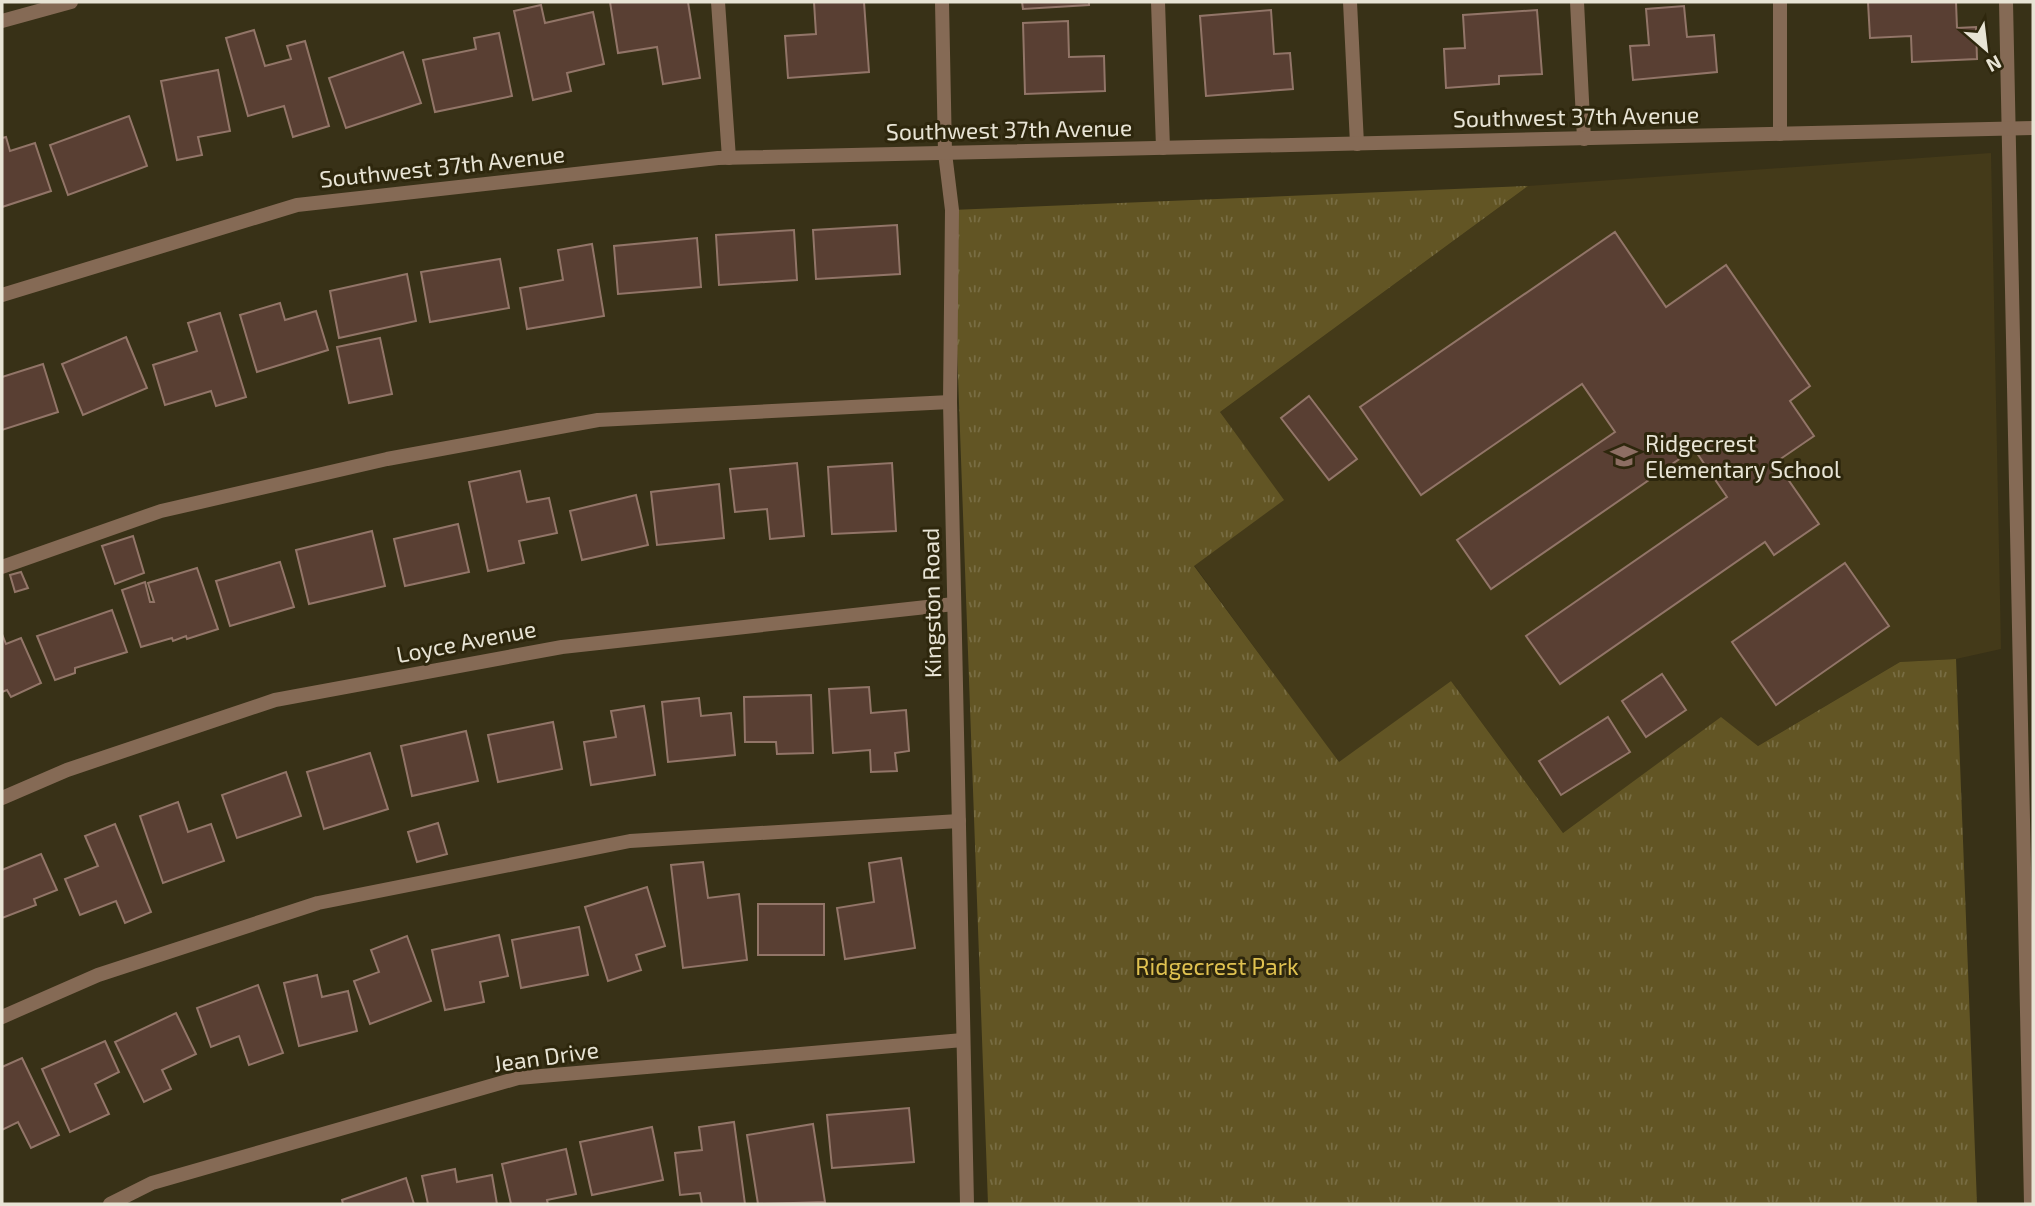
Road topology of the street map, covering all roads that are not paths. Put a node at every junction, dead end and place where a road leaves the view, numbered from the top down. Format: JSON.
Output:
{"nodes":[{"id":1,"x":71,"y":2,"type":"edge"},
{"id":2,"x":718,"y":2,"type":"edge"},
{"id":3,"x":942,"y":2,"type":"edge"},
{"id":4,"x":1158,"y":2,"type":"edge"},
{"id":5,"x":1350,"y":2,"type":"edge"},
{"id":6,"x":1577,"y":2,"type":"edge"},
{"id":7,"x":1780,"y":2,"type":"edge"},
{"id":8,"x":2006,"y":2,"type":"edge"},
{"id":9,"x":2,"y":21,"type":"edge"},
{"id":10,"x":2033,"y":128,"type":"edge"},
{"id":11,"x":2007,"y":129,"type":"junction"},
{"id":12,"x":1780,"y":134,"type":"junction"},
{"id":13,"x":1584,"y":139,"type":"junction"},
{"id":14,"x":1357,"y":144,"type":"junction"},
{"id":15,"x":1163,"y":148,"type":"junction"},
{"id":16,"x":945,"y":153,"type":"junction"},
{"id":17,"x":729,"y":158,"type":"junction"},
{"id":18,"x":2,"y":295,"type":"edge"},
{"id":19,"x":950,"y":402,"type":"junction"},
{"id":20,"x":2,"y":567,"type":"edge"},
{"id":21,"x":954,"y":604,"type":"junction"},
{"id":22,"x":2,"y":798,"type":"edge"},
{"id":23,"x":959,"y":821,"type":"junction"},
{"id":24,"x":2,"y":1017,"type":"edge"},
{"id":25,"x":963,"y":1040,"type":"junction"},
{"id":26,"x":110,"y":1204,"type":"edge"},
{"id":27,"x":967,"y":1204,"type":"edge"},
{"id":28,"x":2031,"y":1204,"type":"edge"}],
"edges":[{"from":1,"to":9,"type":"street"},
{"from":2,"to":17,"type":"street"},
{"from":3,"to":16,"type":"street","name":"Kingston Road"},
{"from":4,"to":15,"type":"street"},
{"from":5,"to":14,"type":"street"},
{"from":6,"to":13,"type":"street"},
{"from":7,"to":12,"type":"street"},
{"from":8,"to":11,"type":"street"},
{"from":10,"to":11,"type":"street","name":"Southwest 37th Avenue"},
{"from":11,"to":12,"type":"street","name":"Southwest 37th Avenue"},
{"from":11,"to":28,"type":"street"},
{"from":12,"to":13,"type":"street","name":"Southwest 37th Avenue"},
{"from":13,"to":14,"type":"street","name":"Southwest 37th Avenue"},
{"from":14,"to":15,"type":"street","name":"Southwest 37th Avenue"},
{"from":15,"to":16,"type":"street","name":"Southwest 37th Avenue"},
{"from":16,"to":17,"type":"street","name":"Southwest 37th Avenue"},
{"from":16,"to":19,"type":"street","name":"Kingston Road"},
{"from":17,"to":18,"type":"street","name":"Southwest 37th Avenue"},
{"from":19,"to":20,"type":"street"},
{"from":19,"to":21,"type":"street","name":"Kingston Road"},
{"from":21,"to":22,"type":"street","name":"Loyce Avenue"},
{"from":21,"to":23,"type":"street","name":"Kingston Road"},
{"from":23,"to":24,"type":"street"},
{"from":23,"to":25,"type":"street","name":"Kingston Road"},
{"from":25,"to":26,"type":"street","name":"Jean Drive"},
{"from":25,"to":27,"type":"street","name":"Kingston Road"}]}
